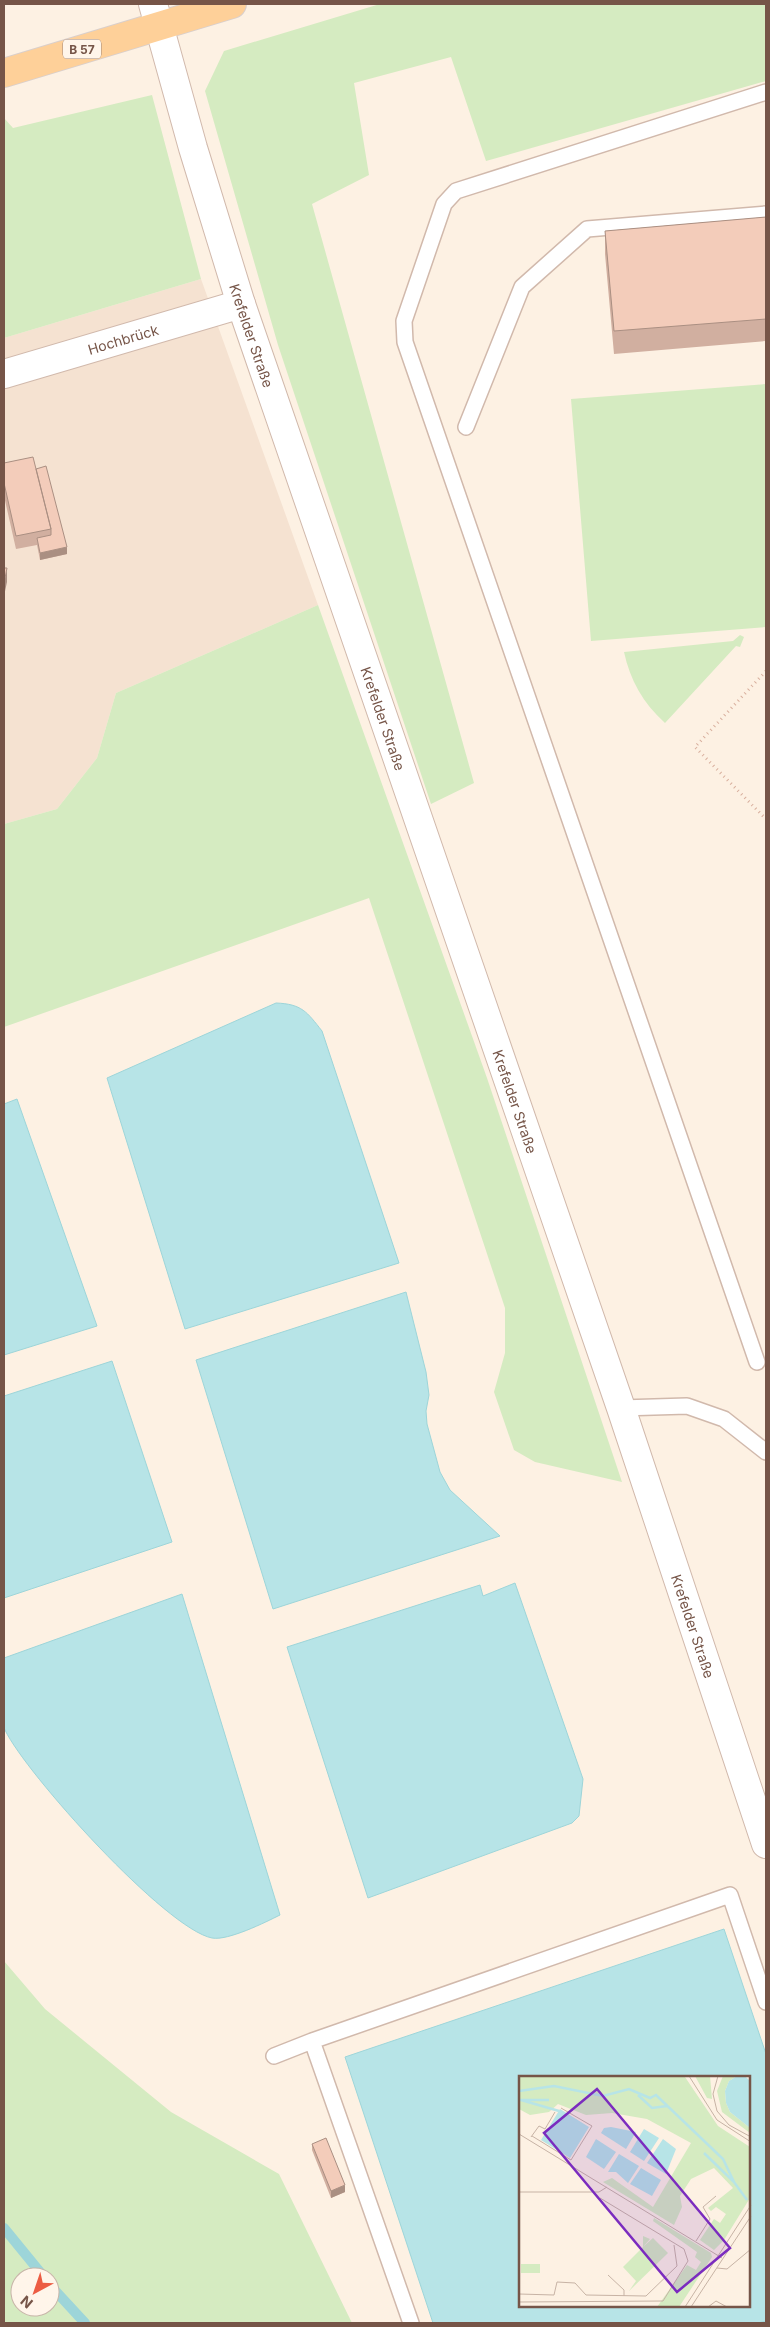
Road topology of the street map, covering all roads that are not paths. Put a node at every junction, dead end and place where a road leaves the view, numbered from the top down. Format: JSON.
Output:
{"nodes":[{"id":1,"x":232,"y":4,"type":"edge"},
{"id":2,"x":157,"y":15,"type":"edge"},
{"id":3,"x":4,"y":73,"type":"edge"},
{"id":4,"x":766,"y":92,"type":"edge"},
{"id":5,"x":766,"y":214,"type":"edge"},
{"id":6,"x":241,"y":304,"type":"junction"},
{"id":7,"x":4,"y":374,"type":"edge"},
{"id":8,"x":466,"y":427,"type":"dead end"},
{"id":9,"x":757,"y":1362,"type":"dead end"},
{"id":10,"x":621,"y":1408,"type":"junction"},
{"id":11,"x":766,"y":1452,"type":"edge"},
{"id":12,"x":766,"y":1844,"type":"edge"},
{"id":13,"x":766,"y":2002,"type":"edge"},
{"id":14,"x":312,"y":2041,"type":"junction"},
{"id":15,"x":274,"y":2056,"type":"dead end"},
{"id":16,"x":411,"y":2323,"type":"edge"}],
"edges":[{"from":1,"to":2,"type":"main road","number":"B 57"},
{"from":2,"to":3,"type":"main road","number":"B 57"},
{"from":2,"to":6,"type":"street","name":"Krefelder Straße"},
{"from":4,"to":9,"type":"lane"},
{"from":5,"to":8,"type":"lane"},
{"from":6,"to":7,"type":"street","name":"Hochbrück"},
{"from":6,"to":10,"type":"street","name":"Krefelder Straße"},
{"from":10,"to":11,"type":"lane"},
{"from":10,"to":12,"type":"street","name":"Krefelder Straße"},
{"from":13,"to":14,"type":"lane"},
{"from":14,"to":15,"type":"lane"},
{"from":14,"to":16,"type":"lane"}]}
